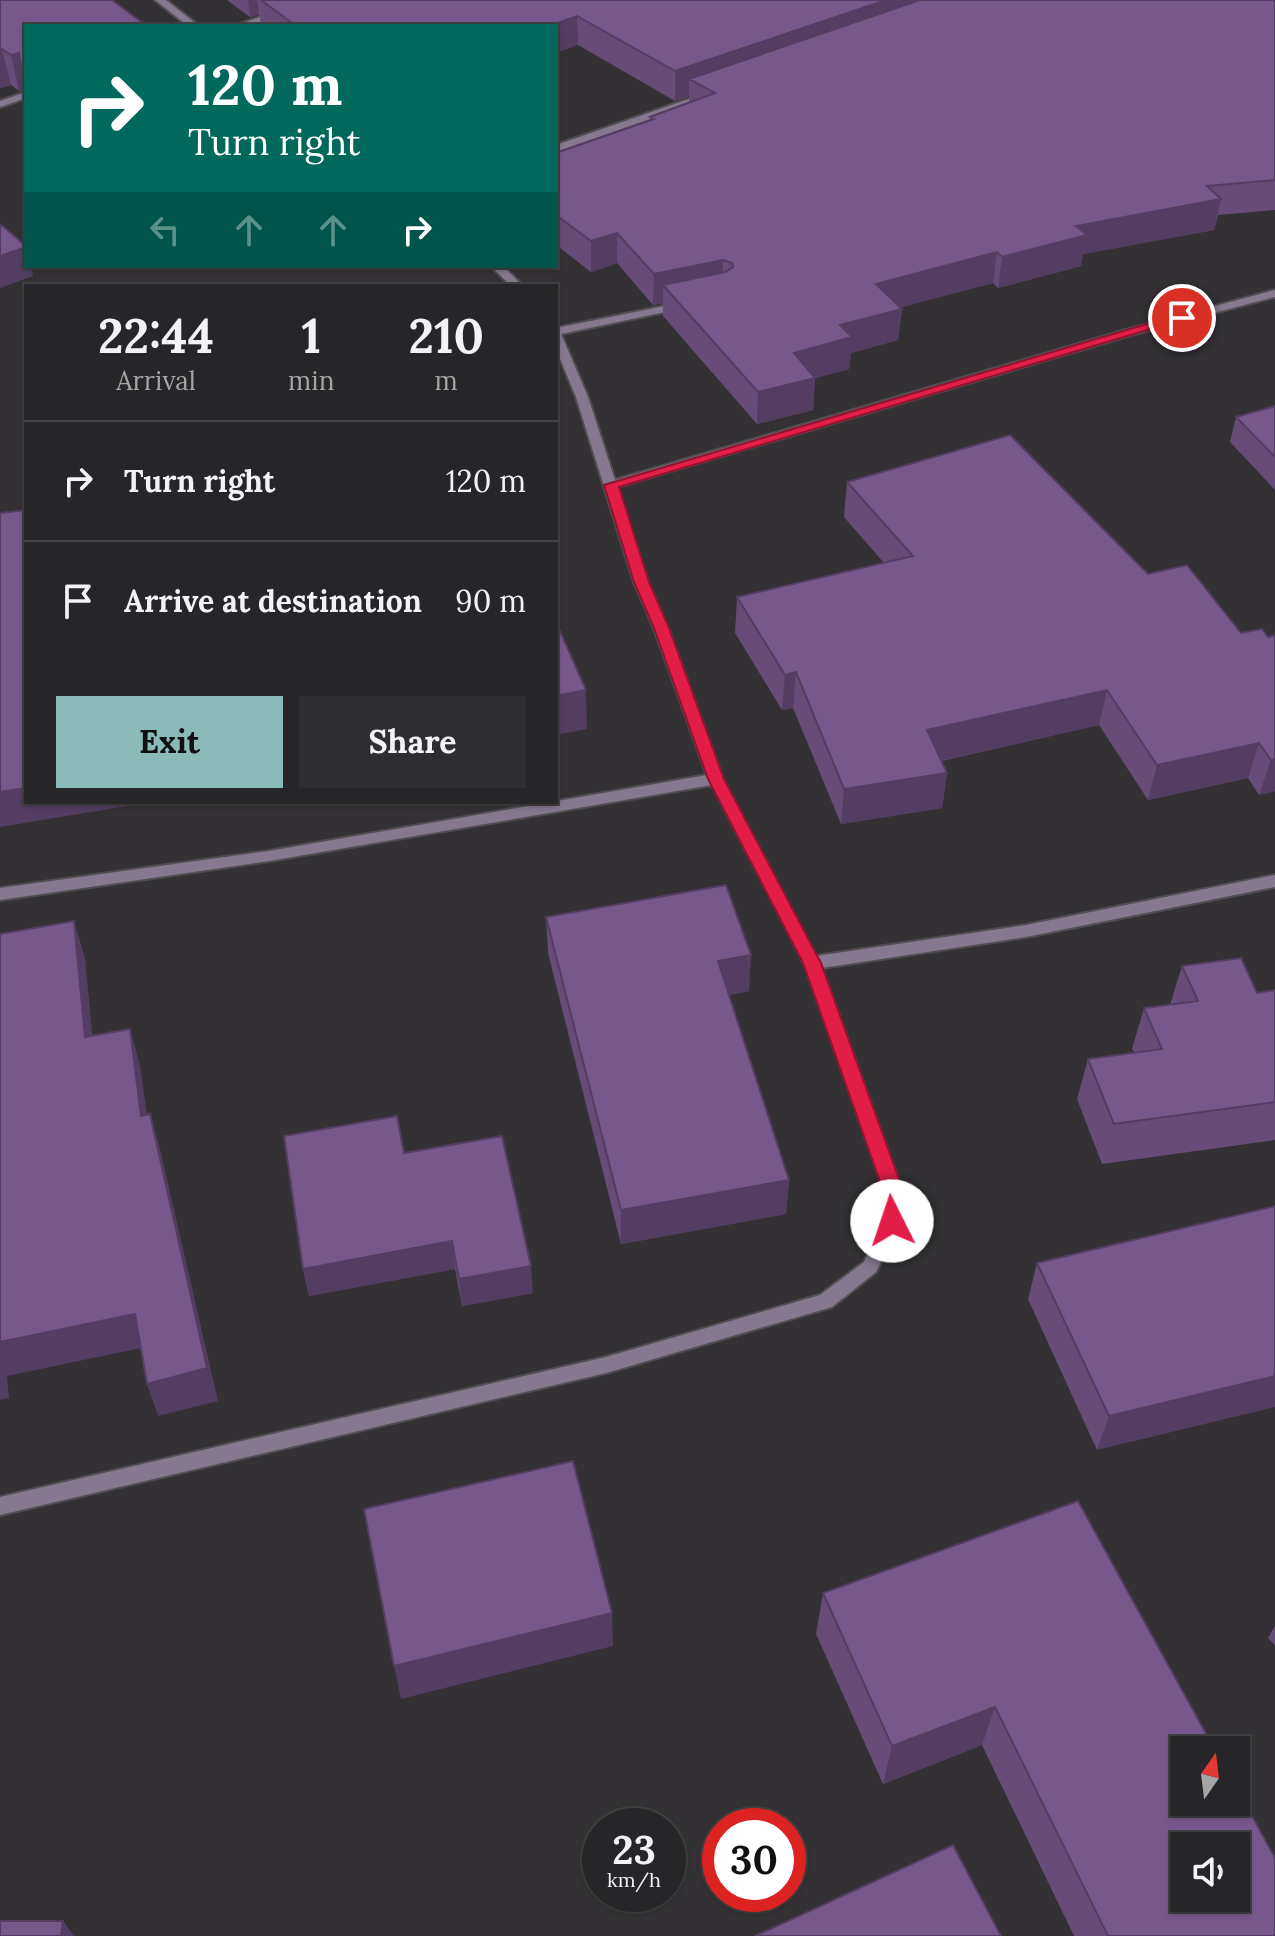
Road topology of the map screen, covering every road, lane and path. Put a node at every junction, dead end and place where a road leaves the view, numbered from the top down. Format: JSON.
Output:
{"nodes":[{"id":1,"x":160,"y":0,"type":"edge"},
{"id":2,"x":319,"y":0,"type":"edge"},
{"id":3,"x":191,"y":24,"type":"edge"},
{"id":4,"x":245,"y":24,"type":"edge"},
{"id":5,"x":719,"y":92,"type":"edge"},
{"id":6,"x":24,"y":96,"type":"edge"},
{"id":7,"x":0,"y":104,"type":"edge"},
{"id":8,"x":558,"y":148,"type":"edge"},
{"id":9,"x":499,"y":268,"type":"edge"},
{"id":10,"x":515,"y":284,"type":"edge"},
{"id":11,"x":1275,"y":293,"type":"edge"},
{"id":12,"x":693,"y":303,"type":"edge"},
{"id":13,"x":558,"y":334,"type":"edge"},
{"id":14,"x":558,"y":339,"type":"edge"},
{"id":15,"x":611,"y":485,"type":"junction"},
{"id":16,"x":716,"y":779,"type":"junction"},
{"id":17,"x":1275,"y":881,"type":"edge"},
{"id":18,"x":0,"y":894,"type":"edge"},
{"id":19,"x":812,"y":963,"type":"junction"},
{"id":20,"x":0,"y":1506,"type":"edge"}],
"edges":[{"from":1,"to":3,"type":"street"},
{"from":2,"to":4,"type":"street"},
{"from":5,"to":8,"type":"street"},
{"from":6,"to":7,"type":"street"},
{"from":9,"to":10,"type":"street"},
{"from":11,"to":15,"type":"street"},
{"from":12,"to":13,"type":"street"},
{"from":14,"to":15,"type":"street"},
{"from":15,"to":16,"type":"street"},
{"from":16,"to":18,"type":"street"},
{"from":16,"to":19,"type":"street"},
{"from":17,"to":19,"type":"street"},
{"from":19,"to":20,"type":"street"}]}
